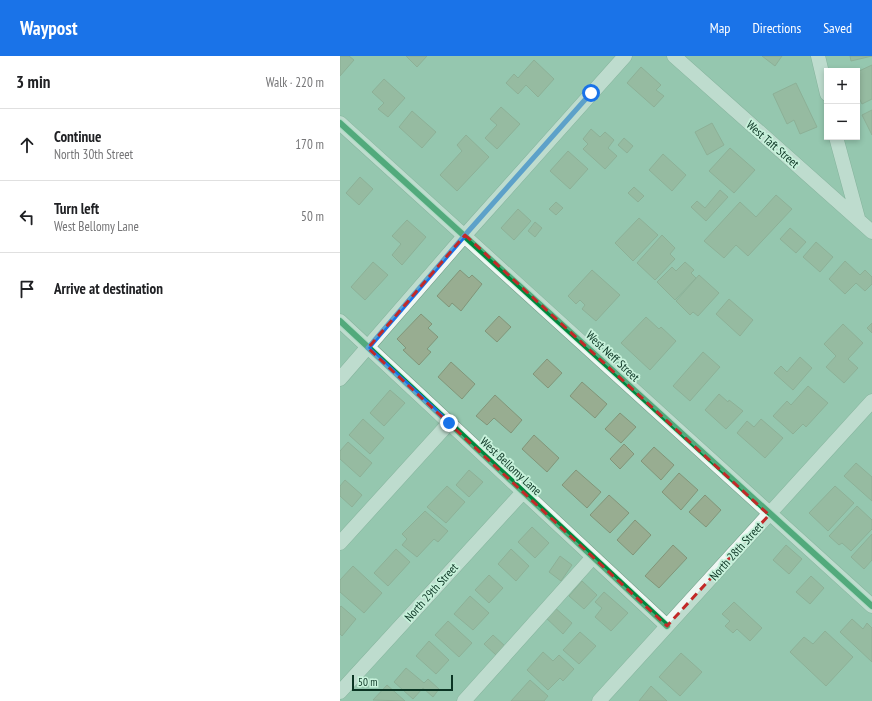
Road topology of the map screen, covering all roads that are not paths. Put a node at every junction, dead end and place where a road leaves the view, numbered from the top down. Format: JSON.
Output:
{"nodes":[{"id":1,"x":625,"y":56,"type":"edge"},
{"id":2,"x":674,"y":56,"type":"edge"},
{"id":3,"x":818,"y":56,"type":"edge"},
{"id":4,"x":824,"y":81,"type":"edge"},
{"id":5,"x":340,"y":123,"type":"edge"},
{"id":6,"x":837,"y":140,"type":"edge"},
{"id":7,"x":858,"y":219,"type":"junction"},
{"id":8,"x":872,"y":232,"type":"edge"},
{"id":9,"x":465,"y":235,"type":"junction"},
{"id":10,"x":340,"y":321,"type":"edge"},
{"id":11,"x":368,"y":348,"type":"junction"},
{"id":12,"x":340,"y":379,"type":"edge"},
{"id":13,"x":872,"y":401,"type":"edge"},
{"id":14,"x":449,"y":423,"type":"junction"},
{"id":15,"x":523,"y":492,"type":"junction"},
{"id":16,"x":769,"y":514,"type":"junction"},
{"id":17,"x":340,"y":543,"type":"edge"},
{"id":18,"x":593,"y":557,"type":"junction"},
{"id":19,"x":872,"y":606,"type":"edge"},
{"id":20,"x":667,"y":626,"type":"junction"},
{"id":21,"x":340,"y":692,"type":"edge"},
{"id":22,"x":464,"y":701,"type":"edge"},
{"id":23,"x":599,"y":701,"type":"edge"}],
"edges":[{"from":1,"to":9,"type":"street"},
{"from":2,"to":7,"type":"street","name":"West Taft Street"},
{"from":3,"to":4,"type":"street"},
{"from":5,"to":9,"type":"street","name":"West Neff Street"},
{"from":6,"to":7,"type":"street"},
{"from":7,"to":8,"type":"street","name":"West Taft Street"},
{"from":9,"to":11,"type":"street"},
{"from":9,"to":16,"type":"street","name":"West Neff Street"},
{"from":10,"to":11,"type":"street","name":"West Bellomy Lane"},
{"from":11,"to":12,"type":"street"},
{"from":11,"to":14,"type":"street","name":"West Bellomy Lane"},
{"from":13,"to":16,"type":"street","name":"North 28th Street"},
{"from":14,"to":15,"type":"street","name":"West Bellomy Lane"},
{"from":14,"to":17,"type":"street"},
{"from":15,"to":18,"type":"street","name":"West Bellomy Lane"},
{"from":15,"to":21,"type":"street","name":"North 29th Street"},
{"from":16,"to":19,"type":"street","name":"West Neff Street"},
{"from":16,"to":20,"type":"street","name":"North 28th Street"},
{"from":18,"to":20,"type":"street","name":"West Bellomy Lane"},
{"from":18,"to":22,"type":"street"},
{"from":20,"to":23,"type":"street","name":"North 28th Street"}]}
